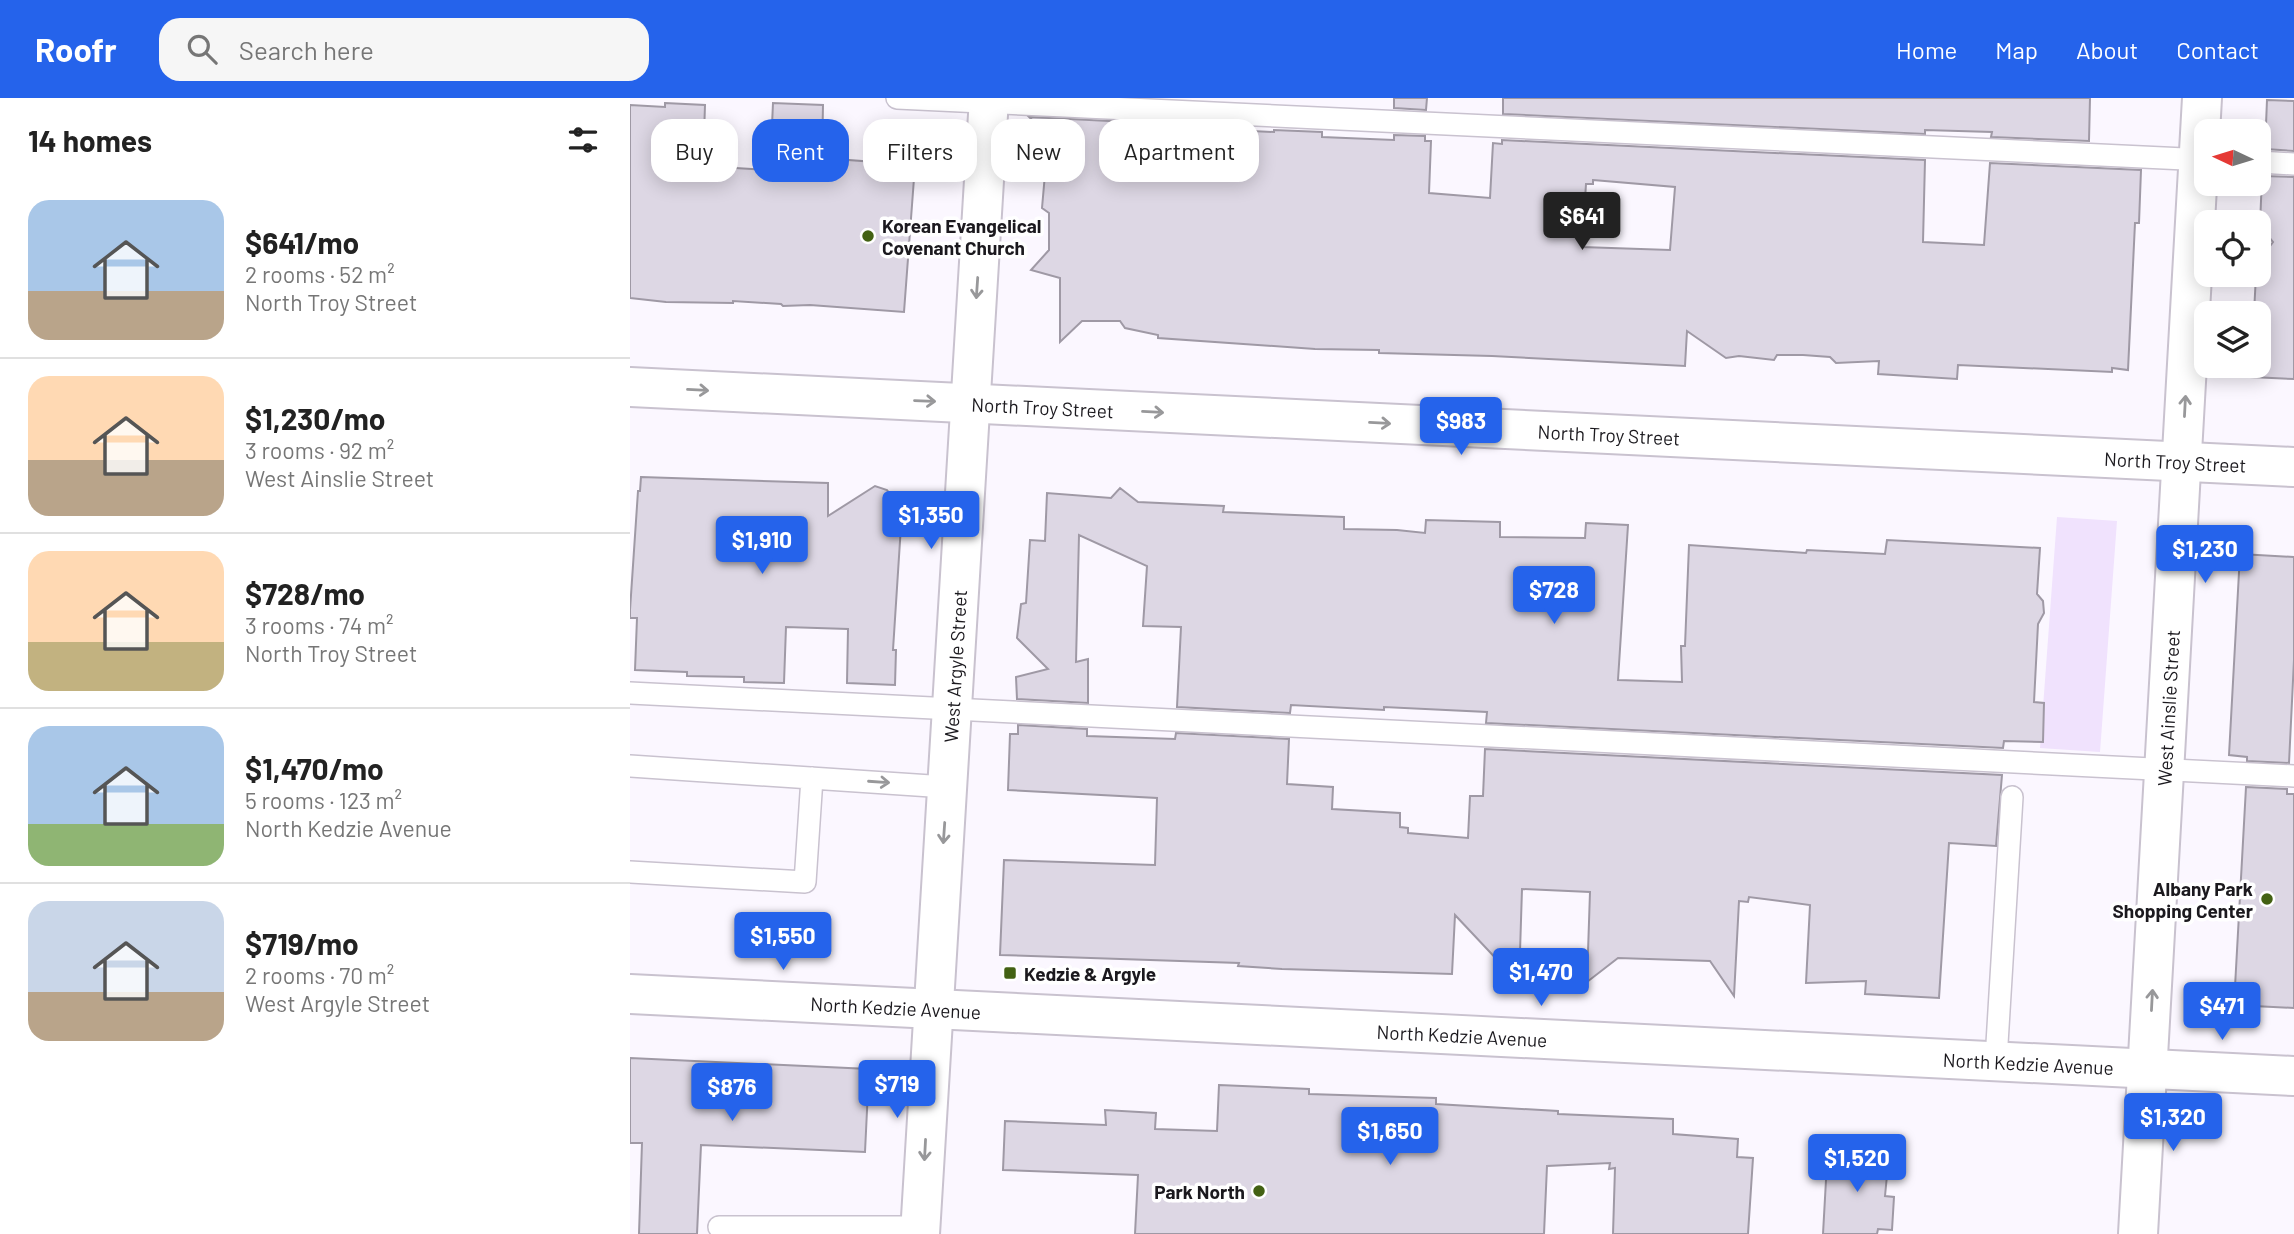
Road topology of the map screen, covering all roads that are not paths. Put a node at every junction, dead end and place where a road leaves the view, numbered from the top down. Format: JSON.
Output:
{"nodes":[{"id":1,"x":897,"y":98,"type":"edge"},
{"id":2,"x":2202,"y":98,"type":"edge"},
{"id":3,"x":989,"y":100,"type":"edge"},
{"id":4,"x":2202,"y":119,"type":"edge"},
{"id":5,"x":2194,"y":159,"type":"edge"},
{"id":6,"x":2272,"y":163,"type":"edge"},
{"id":7,"x":2294,"y":164,"type":"edge"},
{"id":8,"x":2200,"y":196,"type":"edge"},
{"id":9,"x":630,"y":387,"type":"edge"},
{"id":10,"x":970,"y":403,"type":"junction"},
{"id":11,"x":2182,"y":462,"type":"junction"},
{"id":12,"x":2294,"y":467,"type":"edge"},
{"id":13,"x":630,"y":693,"type":"edge"},
{"id":14,"x":951,"y":709,"type":"junction"},
{"id":15,"x":630,"y":766,"type":"edge"},
{"id":16,"x":2165,"y":769,"type":"junction"},
{"id":17,"x":2294,"y":776,"type":"edge"},
{"id":18,"x":812,"y":778,"type":"junction"},
{"id":19,"x":946,"y":787,"type":"junction"},
{"id":20,"x":2011,"y":797,"type":"dead end"},
{"id":21,"x":630,"y":872,"type":"edge"},
{"id":22,"x":630,"y":994,"type":"edge"},
{"id":23,"x":932,"y":1009,"type":"junction"},
{"id":24,"x":1996,"y":1060,"type":"junction"},
{"id":25,"x":2148,"y":1068,"type":"junction"},
{"id":26,"x":2294,"y":1076,"type":"edge"},
{"id":27,"x":719,"y":1227,"type":"dead end"},
{"id":28,"x":920,"y":1230,"type":"edge"},
{"id":29,"x":2138,"y":1234,"type":"edge"}],
"edges":[{"from":1,"to":3,"type":"lane"},
{"from":2,"to":4,"type":"street","name":"West Ainslie Street"},
{"from":3,"to":5,"type":"lane"},
{"from":3,"to":10,"type":"street","name":"West Argyle Street","one_way":true},
{"from":6,"to":7,"type":"lane"},
{"from":11,"to":8,"type":"street","name":"West Ainslie Street","one_way":true},
{"from":9,"to":10,"type":"street","name":"North Troy Street","one_way":true},
{"from":10,"to":11,"type":"street","name":"North Troy Street","one_way":true},
{"from":10,"to":14,"type":"street","name":"West Argyle Street"},
{"from":11,"to":12,"type":"street","name":"North Troy Street"},
{"from":11,"to":16,"type":"street","name":"West Ainslie Street"},
{"from":13,"to":14,"type":"lane"},
{"from":14,"to":16,"type":"lane"},
{"from":14,"to":19,"type":"street","name":"West Argyle Street"},
{"from":15,"to":18,"type":"lane"},
{"from":16,"to":17,"type":"lane"},
{"from":25,"to":16,"type":"street","name":"West Ainslie Street","one_way":true},
{"from":18,"to":19,"type":"lane","one_way":true},
{"from":18,"to":21,"type":"lane"},
{"from":19,"to":23,"type":"street","name":"West Argyle Street","one_way":true},
{"from":20,"to":24,"type":"lane"},
{"from":22,"to":23,"type":"street","name":"North Kedzie Avenue"},
{"from":23,"to":24,"type":"street","name":"North Kedzie Avenue"},
{"from":23,"to":28,"type":"street","name":"West Argyle Street","one_way":true},
{"from":24,"to":25,"type":"street","name":"North Kedzie Avenue"},
{"from":25,"to":26,"type":"street","name":"North Kedzie Avenue"},
{"from":25,"to":29,"type":"street","name":"West Ainslie Street"},
{"from":27,"to":28,"type":"lane"}]}
